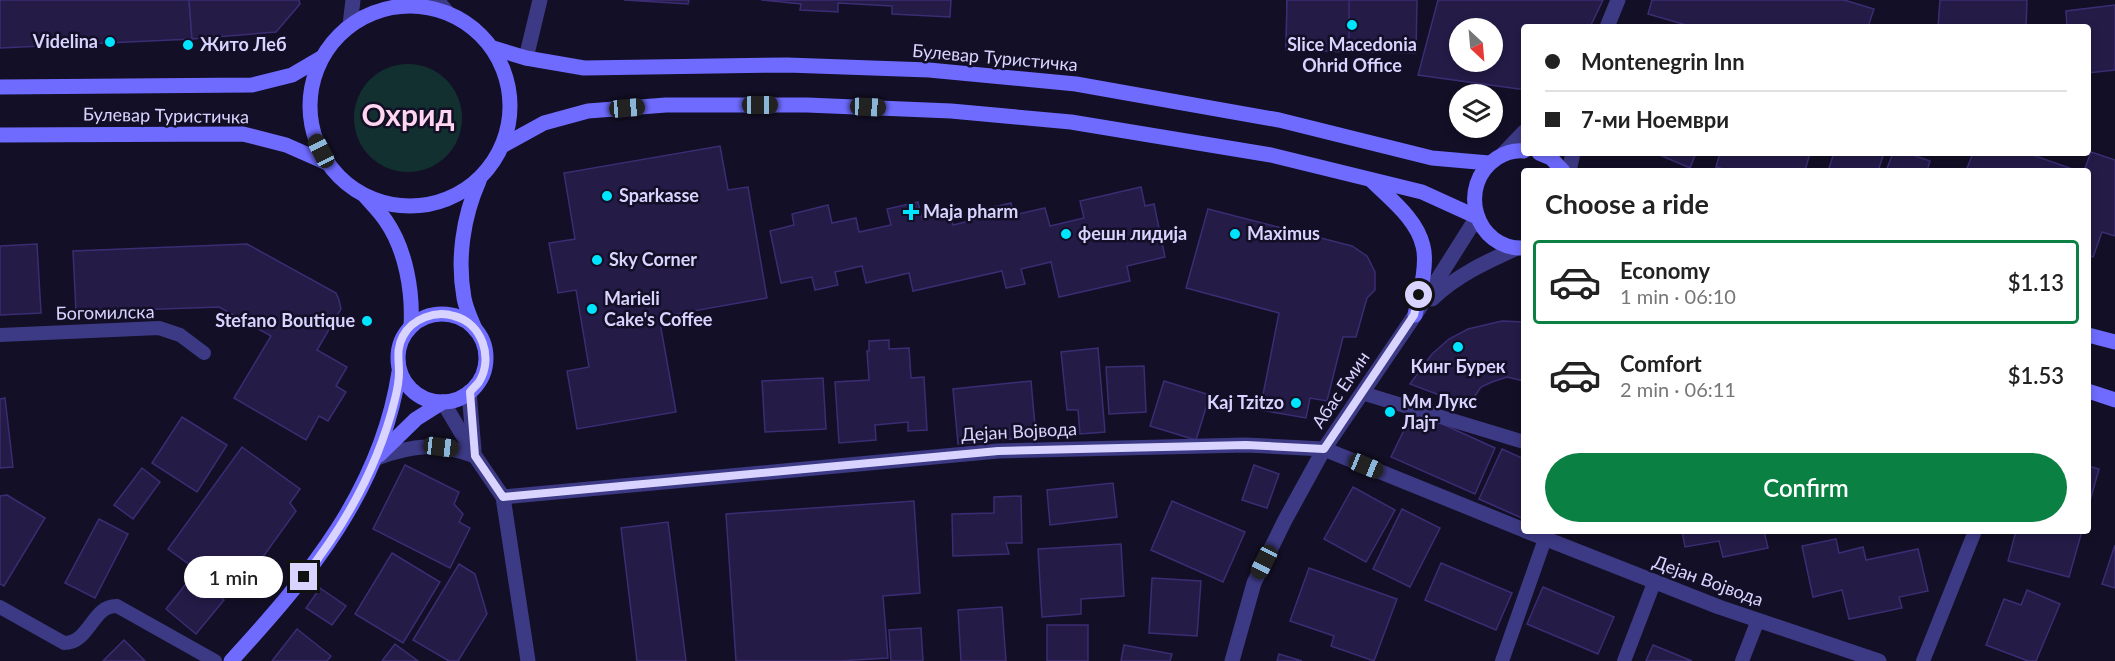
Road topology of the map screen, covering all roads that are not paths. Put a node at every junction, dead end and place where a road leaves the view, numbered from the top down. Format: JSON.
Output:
{"nodes":[{"id":1,"x":353,"y":0,"type":"edge"},
{"id":2,"x":540,"y":0,"type":"edge"},
{"id":3,"x":1618,"y":0,"type":"edge"},
{"id":4,"x":442,"y":6,"type":"edge"},
{"id":5,"x":1607,"y":24,"type":"edge"},
{"id":6,"x":350,"y":25,"type":"junction"},
{"id":7,"x":493,"y":48,"type":"junction"},
{"id":8,"x":321,"y":58,"type":"junction"},
{"id":9,"x":526,"y":58,"type":"junction"},
{"id":10,"x":0,"y":87,"type":"edge"},
{"id":11,"x":0,"y":135,"type":"edge"},
{"id":12,"x":1521,"y":135,"type":"edge"},
{"id":13,"x":504,"y":145,"type":"junction"},
{"id":14,"x":1521,"y":151,"type":"edge"},
{"id":15,"x":1503,"y":154,"type":"junction"},
{"id":16,"x":1546,"y":156,"type":"edge"},
{"id":17,"x":327,"y":164,"type":"junction"},
{"id":18,"x":1489,"y":164,"type":"junction"},
{"id":19,"x":1560,"y":168,"type":"edge"},
{"id":20,"x":479,"y":180,"type":"junction"},
{"id":21,"x":1371,"y":180,"type":"junction"},
{"id":22,"x":364,"y":196,"type":"junction"},
{"id":23,"x":1477,"y":217,"type":"junction"},
{"id":24,"x":1521,"y":248,"type":"edge"},
{"id":25,"x":1414,"y":315,"type":"junction"},
{"id":26,"x":411,"y":326,"type":"junction"},
{"id":27,"x":475,"y":329,"type":"junction"},
{"id":28,"x":0,"y":335,"type":"edge"},
{"id":29,"x":2091,"y":336,"type":"edge"},
{"id":30,"x":2115,"y":342,"type":"edge"},
{"id":31,"x":204,"y":353,"type":"dead end"},
{"id":32,"x":399,"y":372,"type":"junction"},
{"id":33,"x":470,"y":392,"type":"junction"},
{"id":34,"x":1362,"y":393,"type":"junction"},
{"id":35,"x":2091,"y":393,"type":"edge"},
{"id":36,"x":2115,"y":399,"type":"edge"},
{"id":37,"x":443,"y":402,"type":"junction"},
{"id":38,"x":1521,"y":440,"type":"edge"},
{"id":39,"x":1324,"y":449,"type":"junction"},
{"id":40,"x":475,"y":456,"type":"junction"},
{"id":41,"x":377,"y":458,"type":"junction"},
{"id":42,"x":503,"y":497,"type":"junction"},
{"id":43,"x":1521,"y":528,"type":"edge"},
{"id":44,"x":1534,"y":534,"type":"edge"},
{"id":45,"x":1974,"y":534,"type":"edge"},
{"id":46,"x":1545,"y":539,"type":"junction"},
{"id":47,"x":1654,"y":583,"type":"junction"},
{"id":48,"x":0,"y":607,"type":"edge"},
{"id":49,"x":1758,"y":620,"type":"junction"},
{"id":50,"x":215,"y":661,"type":"edge"},
{"id":51,"x":231,"y":661,"type":"edge"},
{"id":52,"x":528,"y":661,"type":"edge"},
{"id":53,"x":1232,"y":661,"type":"edge"},
{"id":54,"x":1502,"y":661,"type":"edge"},
{"id":55,"x":1624,"y":661,"type":"edge"},
{"id":56,"x":1742,"y":661,"type":"edge"},
{"id":57,"x":1879,"y":661,"type":"edge"},
{"id":58,"x":1923,"y":661,"type":"edge"}],
"edges":[{"from":1,"to":6,"type":"street"},
{"from":2,"to":9,"type":"street"},
{"from":3,"to":5,"type":"street"},
{"from":4,"to":6,"type":"main road"},
{"from":4,"to":7,"type":"main road"},
{"from":6,"to":8,"type":"main road"},
{"from":7,"to":9,"type":"main road","name":"Булевар Туристичка"},
{"from":7,"to":13,"type":"main road"},
{"from":8,"to":10,"type":"main road","name":"Булевар Туристичка"},
{"from":8,"to":17,"type":"main road"},
{"from":9,"to":18,"type":"main road","name":"Булевар Туристичка"},
{"from":11,"to":17,"type":"main road","name":"Булевар Туристичка"},
{"from":12,"to":15,"type":"street"},
{"from":13,"to":20,"type":"main road"},
{"from":13,"to":21,"type":"main road"},
{"from":14,"to":15,"type":"main road"},
{"from":15,"to":18,"type":"main road"},
{"from":16,"to":19,"type":"main road"},
{"from":17,"to":22,"type":"main road"},
{"from":18,"to":23,"type":"main road"},
{"from":20,"to":22,"type":"main road"},
{"from":20,"to":27,"type":"main road"},
{"from":21,"to":23,"type":"main road"},
{"from":21,"to":25,"type":"main road"},
{"from":22,"to":26,"type":"main road"},
{"from":23,"to":24,"type":"main road"},
{"from":23,"to":25,"type":"street","name":"Абас Емин"},
{"from":24,"to":25,"type":"street"},
{"from":25,"to":34,"type":"street","name":"Абас Емин"},
{"from":26,"to":27,"type":"main road"},
{"from":26,"to":32,"type":"main road"},
{"from":27,"to":33,"type":"main road"},
{"from":28,"to":31,"type":"lane","name":"Богомилска"},
{"from":29,"to":30,"type":"main road"},
{"from":32,"to":37,"type":"main road"},
{"from":32,"to":41,"type":"main road"},
{"from":33,"to":37,"type":"main road"},
{"from":33,"to":40,"type":"street"},
{"from":34,"to":38,"type":"lane"},
{"from":34,"to":39,"type":"street","name":"Абас Емин"},
{"from":35,"to":36,"type":"main road"},
{"from":37,"to":40,"type":"street"},
{"from":37,"to":41,"type":"main road"},
{"from":39,"to":42,"type":"street","name":"Дејан Војвода"},
{"from":39,"to":43,"type":"street","name":"Дејан Војвода"},
{"from":39,"to":53,"type":"street","name":"Абас Емин"},
{"from":40,"to":41,"type":"street"},
{"from":40,"to":42,"type":"street"},
{"from":41,"to":51,"type":"main road"},
{"from":42,"to":52,"type":"street"},
{"from":44,"to":46,"type":"street","name":"Дејан Војвода"},
{"from":45,"to":58,"type":"lane"},
{"from":46,"to":47,"type":"street","name":"Дејан Војвода"},
{"from":46,"to":54,"type":"lane"},
{"from":47,"to":49,"type":"street","name":"Дејан Војвода"},
{"from":47,"to":55,"type":"lane"},
{"from":48,"to":50,"type":"lane"},
{"from":49,"to":56,"type":"lane"},
{"from":49,"to":57,"type":"street","name":"Дејан Војвода"}]}
